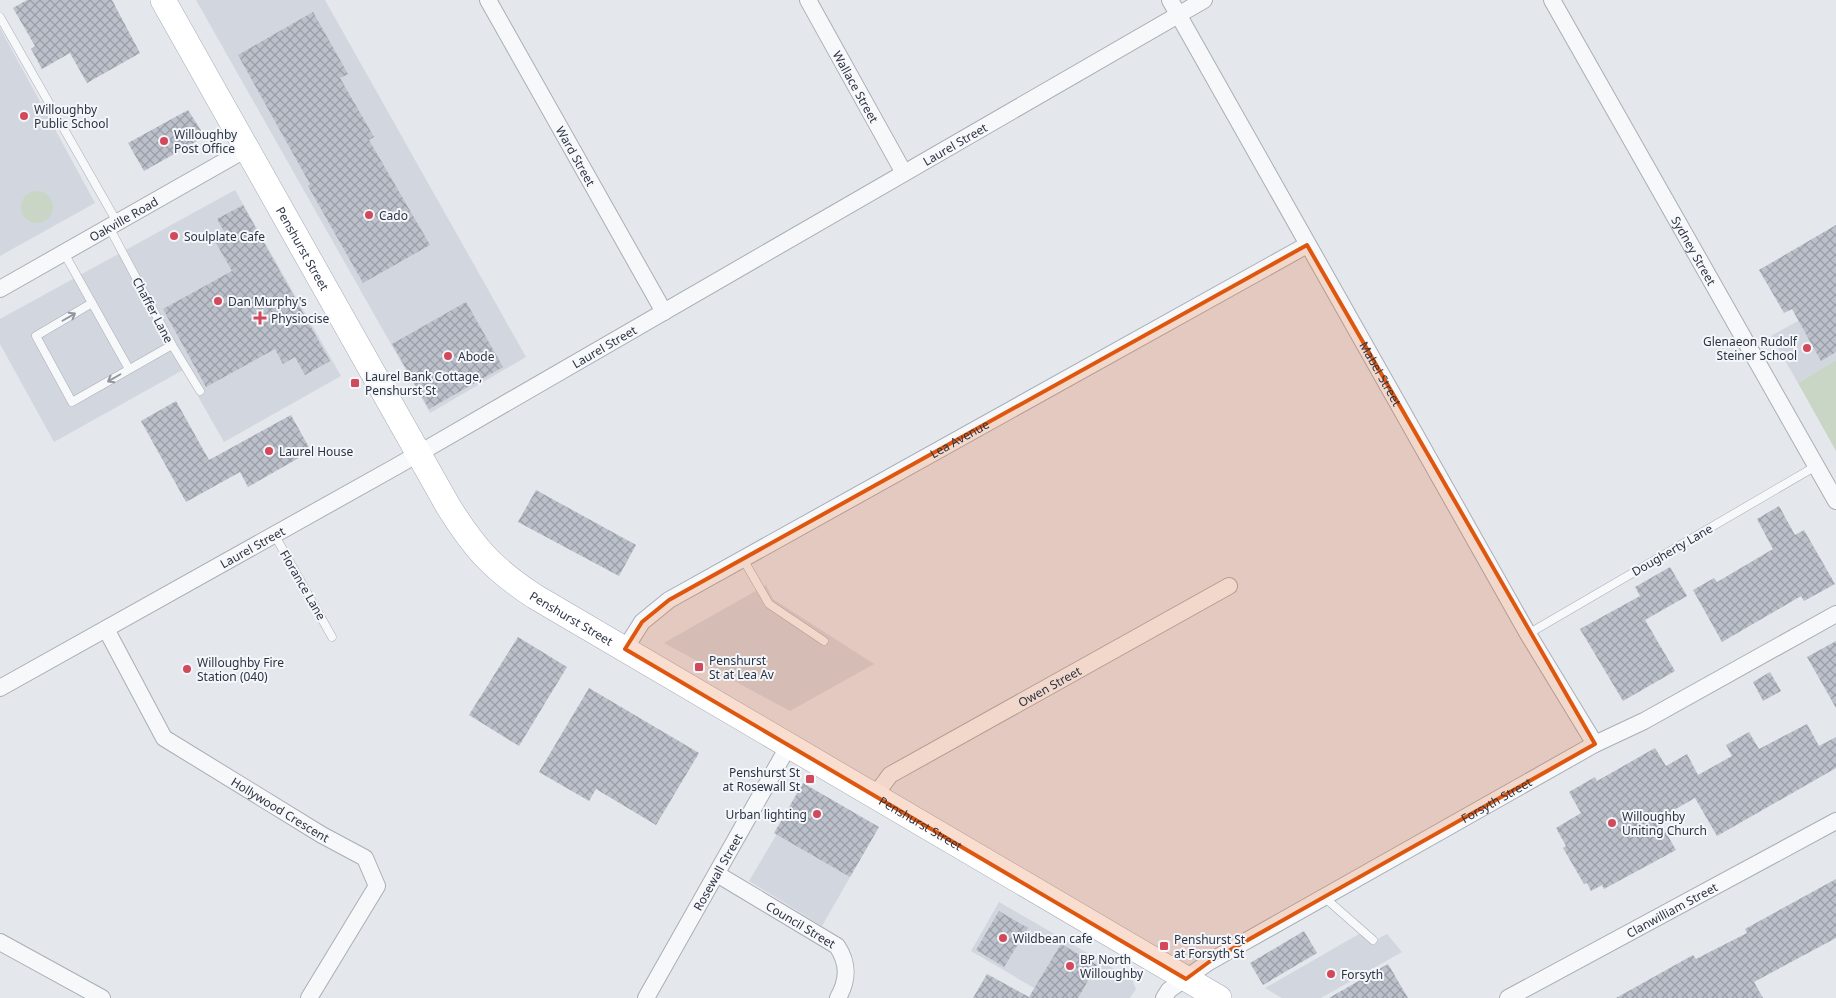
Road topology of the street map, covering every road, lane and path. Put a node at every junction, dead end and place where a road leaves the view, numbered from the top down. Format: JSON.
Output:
{"nodes":[{"id":1,"x":162,"y":0,"type":"edge"},
{"id":2,"x":488,"y":0,"type":"edge"},
{"id":3,"x":808,"y":0,"type":"edge"},
{"id":4,"x":1170,"y":0,"type":"edge"},
{"id":5,"x":1204,"y":0,"type":"edge"},
{"id":6,"x":1552,"y":0,"type":"edge"},
{"id":7,"x":1178,"y":15,"type":"junction"},
{"id":8,"x":0,"y":17,"type":"edge"},
{"id":9,"x":248,"y":148,"type":"junction"},
{"id":10,"x":904,"y":172,"type":"junction"},
{"id":11,"x":113,"y":225,"type":"junction"},
{"id":12,"x":1307,"y":245,"type":"junction"},
{"id":13,"x":64,"y":253,"type":"junction"},
{"id":14,"x":0,"y":289,"type":"edge"},
{"id":15,"x":92,"y":304,"type":"junction"},
{"id":16,"x":664,"y":312,"type":"junction"},
{"id":17,"x":172,"y":345,"type":"junction"},
{"id":18,"x":130,"y":369,"type":"junction"},
{"id":19,"x":200,"y":391,"type":"dead end"},
{"id":20,"x":419,"y":453,"type":"junction"},
{"id":21,"x":1816,"y":466,"type":"junction"},
{"id":22,"x":1836,"y":501,"type":"edge"},
{"id":23,"x":274,"y":534,"type":"junction"},
{"id":24,"x":743,"y":559,"type":"junction"},
{"id":25,"x":1229,"y":586,"type":"dead end"},
{"id":26,"x":1836,"y":614,"type":"edge"},
{"id":27,"x":106,"y":629,"type":"junction"},
{"id":28,"x":1528,"y":634,"type":"junction"},
{"id":29,"x":332,"y":637,"type":"dead end"},
{"id":30,"x":824,"y":641,"type":"dead end"},
{"id":31,"x":625,"y":649,"type":"junction"},
{"id":32,"x":0,"y":688,"type":"edge"},
{"id":33,"x":1595,"y":744,"type":"junction"},
{"id":34,"x":789,"y":745,"type":"junction"},
{"id":35,"x":876,"y":794,"type":"junction"},
{"id":36,"x":1836,"y":822,"type":"edge"},
{"id":37,"x":716,"y":874,"type":"junction"},
{"id":38,"x":1324,"y":897,"type":"junction"},
{"id":39,"x":1373,"y":940,"type":"dead end"},
{"id":40,"x":0,"y":942,"type":"edge"},
{"id":41,"x":1186,"y":979,"type":"junction"},
{"id":42,"x":102,"y":998,"type":"edge"},
{"id":43,"x":309,"y":998,"type":"edge"},
{"id":44,"x":646,"y":998,"type":"edge"},
{"id":45,"x":838,"y":998,"type":"edge"},
{"id":46,"x":1164,"y":998,"type":"edge"},
{"id":47,"x":1219,"y":998,"type":"edge"},
{"id":48,"x":1508,"y":998,"type":"edge"}],
"edges":[{"from":1,"to":9,"type":"main road","name":"Penshurst Street"},
{"from":2,"to":16,"type":"street","name":"Ward Street"},
{"from":3,"to":10,"type":"street","name":"Wallace Street"},
{"from":4,"to":7,"type":"street","name":"Mabel Street"},
{"from":5,"to":7,"type":"street","name":"Laurel Street"},
{"from":6,"to":21,"type":"street","name":"Sydney Street"},
{"from":7,"to":10,"type":"street","name":"Laurel Street"},
{"from":7,"to":12,"type":"street","name":"Mabel Street"},
{"from":8,"to":11,"type":"lane","name":"Chaffer Lane"},
{"from":9,"to":11,"type":"street","name":"Oakville Road"},
{"from":9,"to":20,"type":"main road","name":"Penshurst Street"},
{"from":10,"to":16,"type":"street","name":"Laurel Street"},
{"from":11,"to":13,"type":"street","name":"Oakville Road"},
{"from":11,"to":17,"type":"lane","name":"Chaffer Lane"},
{"from":12,"to":24,"type":"street","name":"Lea Avenue"},
{"from":12,"to":28,"type":"street","name":"Mabel Street"},
{"from":13,"to":14,"type":"street","name":"Oakville Road"},
{"from":13,"to":15,"type":"lane"},
{"from":15,"to":18,"type":"lane"},
{"from":18,"to":15,"type":"lane","one_way":true},
{"from":16,"to":20,"type":"street","name":"Laurel Street"},
{"from":17,"to":18,"type":"lane"},
{"from":17,"to":19,"type":"lane","name":"Chaffer Lane"},
{"from":20,"to":23,"type":"street","name":"Laurel Street"},
{"from":20,"to":31,"type":"main road","name":"Penshurst Street"},
{"from":21,"to":22,"type":"street","name":"Sydney Street"},
{"from":21,"to":28,"type":"lane","name":"Dougherty Lane"},
{"from":23,"to":27,"type":"street","name":"Laurel Street"},
{"from":23,"to":29,"type":"lane","name":"Florance Lane"},
{"from":24,"to":30,"type":"lane"},
{"from":24,"to":31,"type":"street","name":"Lea Avenue"},
{"from":25,"to":35,"type":"street","name":"Owen Street"},
{"from":26,"to":33,"type":"street","name":"Forsyth Street"},
{"from":27,"to":32,"type":"street","name":"Laurel Street"},
{"from":27,"to":43,"type":"street","name":"Hollywood Crescent"},
{"from":28,"to":33,"type":"street","name":"Mabel Street"},
{"from":31,"to":34,"type":"main road","name":"Penshurst Street"},
{"from":33,"to":38,"type":"street","name":"Forsyth Street"},
{"from":34,"to":35,"type":"main road","name":"Penshurst Street"},
{"from":34,"to":37,"type":"street","name":"Rosewall Street"},
{"from":35,"to":41,"type":"main road","name":"Penshurst Street"},
{"from":36,"to":48,"type":"street","name":"Clanwilliam Street"},
{"from":37,"to":44,"type":"street","name":"Rosewall Street"},
{"from":37,"to":45,"type":"street","name":"Council Street"},
{"from":38,"to":39,"type":"lane"},
{"from":38,"to":41,"type":"street","name":"Forsyth Street"},
{"from":40,"to":42,"type":"street"},
{"from":41,"to":46,"type":"street","name":"Forsyth Street"},
{"from":41,"to":47,"type":"main road","name":"Penshurst Street"}]}
